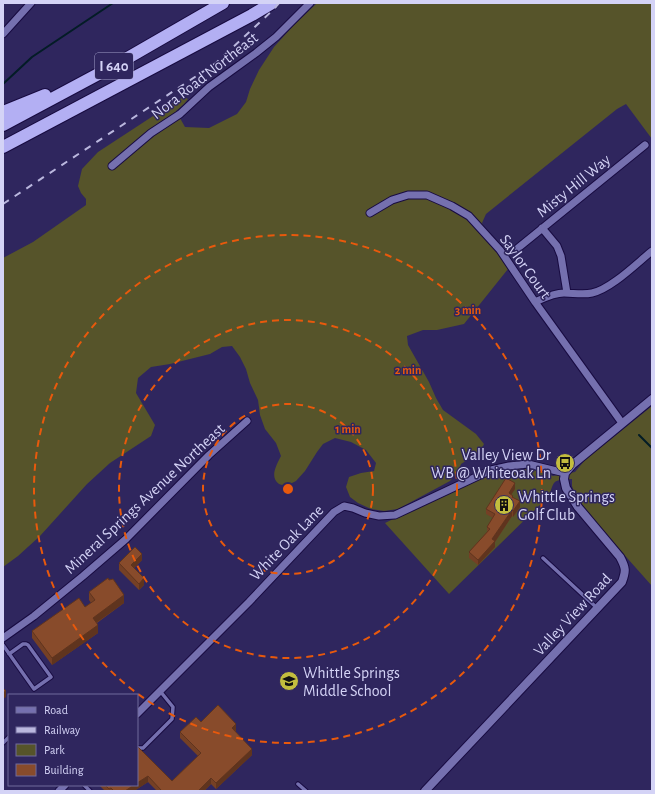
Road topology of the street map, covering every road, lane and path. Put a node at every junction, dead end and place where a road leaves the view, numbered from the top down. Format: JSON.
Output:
{"nodes":[{"id":1,"x":31,"y":3,"type":"edge"},
{"id":2,"x":223,"y":3,"type":"edge"},
{"id":3,"x":272,"y":3,"type":"edge"},
{"id":4,"x":310,"y":3,"type":"edge"},
{"id":5,"x":3,"y":34,"type":"edge"},
{"id":6,"x":166,"y":36,"type":"junction"},
{"id":7,"x":3,"y":112,"type":"edge"},
{"id":8,"x":3,"y":124,"type":"edge"},
{"id":9,"x":645,"y":145,"type":"dead end"},
{"id":10,"x":3,"y":147,"type":"edge"},
{"id":11,"x":112,"y":166,"type":"dead end"},
{"id":12,"x":370,"y":213,"type":"dead end"},
{"id":13,"x":542,"y":228,"type":"junction"},
{"id":14,"x":518,"y":248,"type":"dead end"},
{"id":15,"x":652,"y":251,"type":"edge"},
{"id":16,"x":567,"y":293,"type":"junction"},
{"id":17,"x":535,"y":302,"type":"junction"},
{"id":18,"x":652,"y":399,"type":"edge"},
{"id":19,"x":247,"y":421,"type":"dead end"},
{"id":20,"x":622,"y":423,"type":"junction"},
{"id":21,"x":564,"y":473,"type":"junction"},
{"id":22,"x":543,"y":558,"type":"dead end"},
{"id":23,"x":598,"y":608,"type":"junction"},
{"id":24,"x":3,"y":638,"type":"edge"},
{"id":25,"x":3,"y":645,"type":"edge"},
{"id":26,"x":9,"y":654,"type":"junction"},
{"id":27,"x":160,"y":692,"type":"junction"},
{"id":28,"x":138,"y":713,"type":"edge"},
{"id":29,"x":138,"y":748,"type":"edge"},
{"id":30,"x":298,"y":784,"type":"dead end"},
{"id":31,"x":306,"y":791,"type":"edge"},
{"id":32,"x":425,"y":791,"type":"edge"}],
"edges":[{"from":1,"to":5,"type":"street"},
{"from":2,"to":6,"type":"highway","number":"I 640"},
{"from":3,"to":10,"type":"highway","number":"I 640"},
{"from":4,"to":11,"type":"street","name":"Nora Road Northeast"},
{"from":6,"to":7,"type":"highway"},
{"from":6,"to":8,"type":"highway","number":"I 640"},
{"from":9,"to":13,"type":"street","name":"Misty Hill Way"},
{"from":12,"to":17,"type":"street","name":"Saylor Court"},
{"from":13,"to":14,"type":"street","name":"Misty Hill Way"},
{"from":13,"to":16,"type":"street"},
{"from":15,"to":16,"type":"street"},
{"from":16,"to":17,"type":"street"},
{"from":17,"to":20,"type":"street","name":"Saylor Court"},
{"from":18,"to":20,"type":"street"},
{"from":19,"to":24,"type":"street","name":"Mineral Springs Avenue Northeast"},
{"from":20,"to":21,"type":"street"},
{"from":21,"to":23,"type":"street","name":"Valley View Road"},
{"from":21,"to":27,"type":"street","name":"White Oak Lane"},
{"from":22,"to":23,"type":"lane"},
{"from":23,"to":32,"type":"street","name":"Valley View Road"},
{"from":25,"to":26,"type":"lane"},
{"from":26,"to":26,"type":"lane"},
{"from":27,"to":28,"type":"street","name":"White Oak Lane"},
{"from":27,"to":29,"type":"lane"},
{"from":30,"to":31,"type":"lane"}]}
